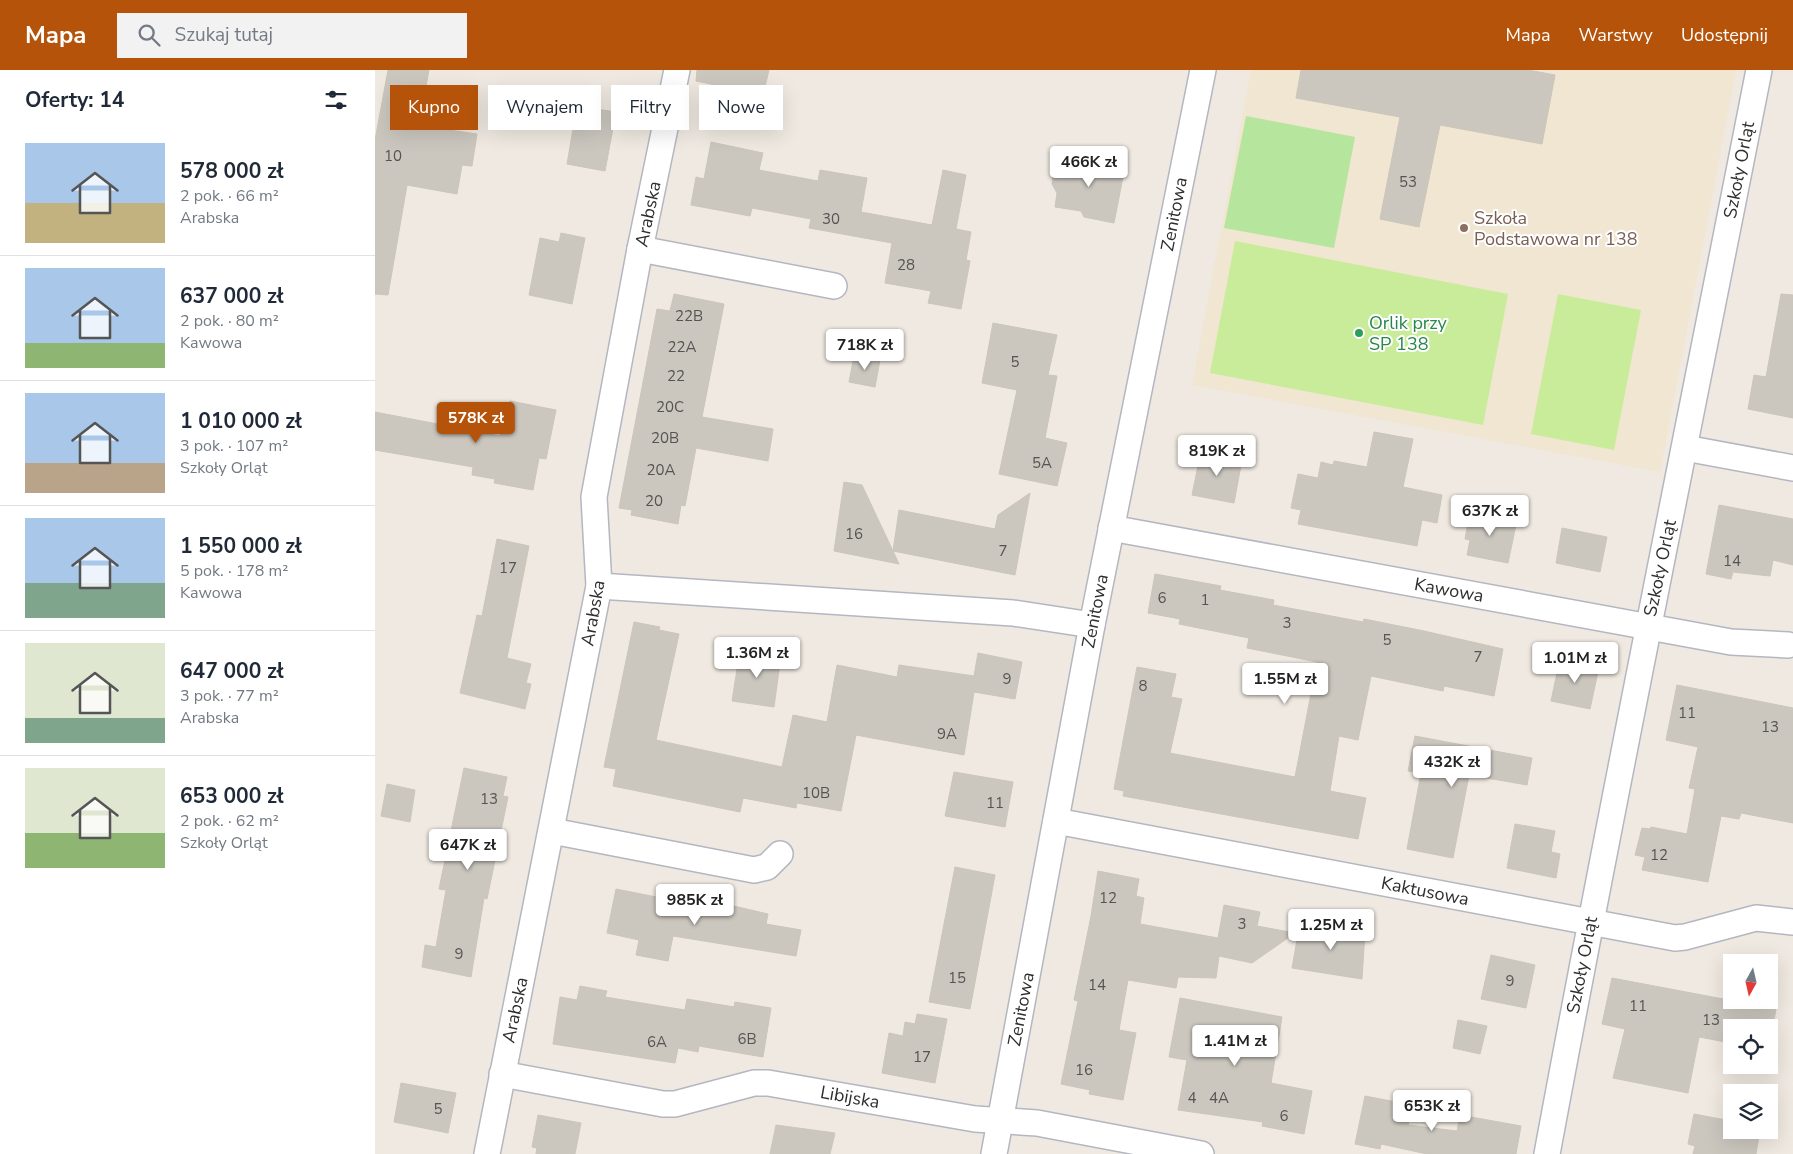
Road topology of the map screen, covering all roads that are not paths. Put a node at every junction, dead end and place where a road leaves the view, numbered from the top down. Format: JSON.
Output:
{"nodes":[{"id":1,"x":677,"y":70,"type":"edge"},
{"id":2,"x":1203,"y":70,"type":"edge"},
{"id":3,"x":1759,"y":70,"type":"edge"},
{"id":4,"x":640,"y":249,"type":"junction"},
{"id":5,"x":834,"y":286,"type":"dead end"},
{"id":6,"x":1685,"y":448,"type":"junction"},
{"id":7,"x":1793,"y":468,"type":"edge"},
{"id":8,"x":1111,"y":528,"type":"junction"},
{"id":9,"x":599,"y":586,"type":"junction"},
{"id":10,"x":1092,"y":625,"type":"junction"},
{"id":11,"x":1647,"y":627,"type":"junction"},
{"id":12,"x":1788,"y":645,"type":"dead end"},
{"id":13,"x":1056,"y":821,"type":"junction"},
{"id":14,"x":552,"y":831,"type":"junction"},
{"id":15,"x":781,"y":854,"type":"dead end"},
{"id":16,"x":1793,"y":922,"type":"edge"},
{"id":17,"x":1590,"y":923,"type":"junction"},
{"id":18,"x":502,"y":1074,"type":"junction"},
{"id":19,"x":1000,"y":1122,"type":"junction"},
{"id":20,"x":487,"y":1154,"type":"edge"},
{"id":21,"x":994,"y":1154,"type":"edge"},
{"id":22,"x":1201,"y":1154,"type":"edge"},
{"id":23,"x":1547,"y":1154,"type":"edge"}],
"edges":[{"from":1,"to":4,"type":"street","name":"Arabska"},
{"from":2,"to":8,"type":"street","name":"Zenitowa"},
{"from":3,"to":6,"type":"street","name":"Szkoły Orląt"},
{"from":4,"to":5,"type":"street"},
{"from":4,"to":9,"type":"street","name":"Arabska"},
{"from":6,"to":7,"type":"street"},
{"from":6,"to":11,"type":"street","name":"Szkoły Orląt"},
{"from":8,"to":10,"type":"street","name":"Zenitowa"},
{"from":8,"to":11,"type":"street","name":"Kawowa"},
{"from":9,"to":10,"type":"street"},
{"from":9,"to":14,"type":"street","name":"Arabska"},
{"from":10,"to":13,"type":"street","name":"Zenitowa"},
{"from":11,"to":12,"type":"street","name":"Kawowa"},
{"from":11,"to":17,"type":"street","name":"Szkoły Orląt"},
{"from":13,"to":17,"type":"street","name":"Kaktusowa"},
{"from":13,"to":19,"type":"street","name":"Zenitowa"},
{"from":14,"to":15,"type":"street"},
{"from":14,"to":18,"type":"street","name":"Arabska"},
{"from":16,"to":17,"type":"street","name":"Kaktusowa"},
{"from":17,"to":23,"type":"street","name":"Szkoły Orląt"},
{"from":18,"to":19,"type":"street","name":"Libijska"},
{"from":18,"to":20,"type":"street","name":"Arabska"},
{"from":19,"to":21,"type":"street","name":"Zenitowa"},
{"from":19,"to":22,"type":"street","name":"Libijska"}]}
